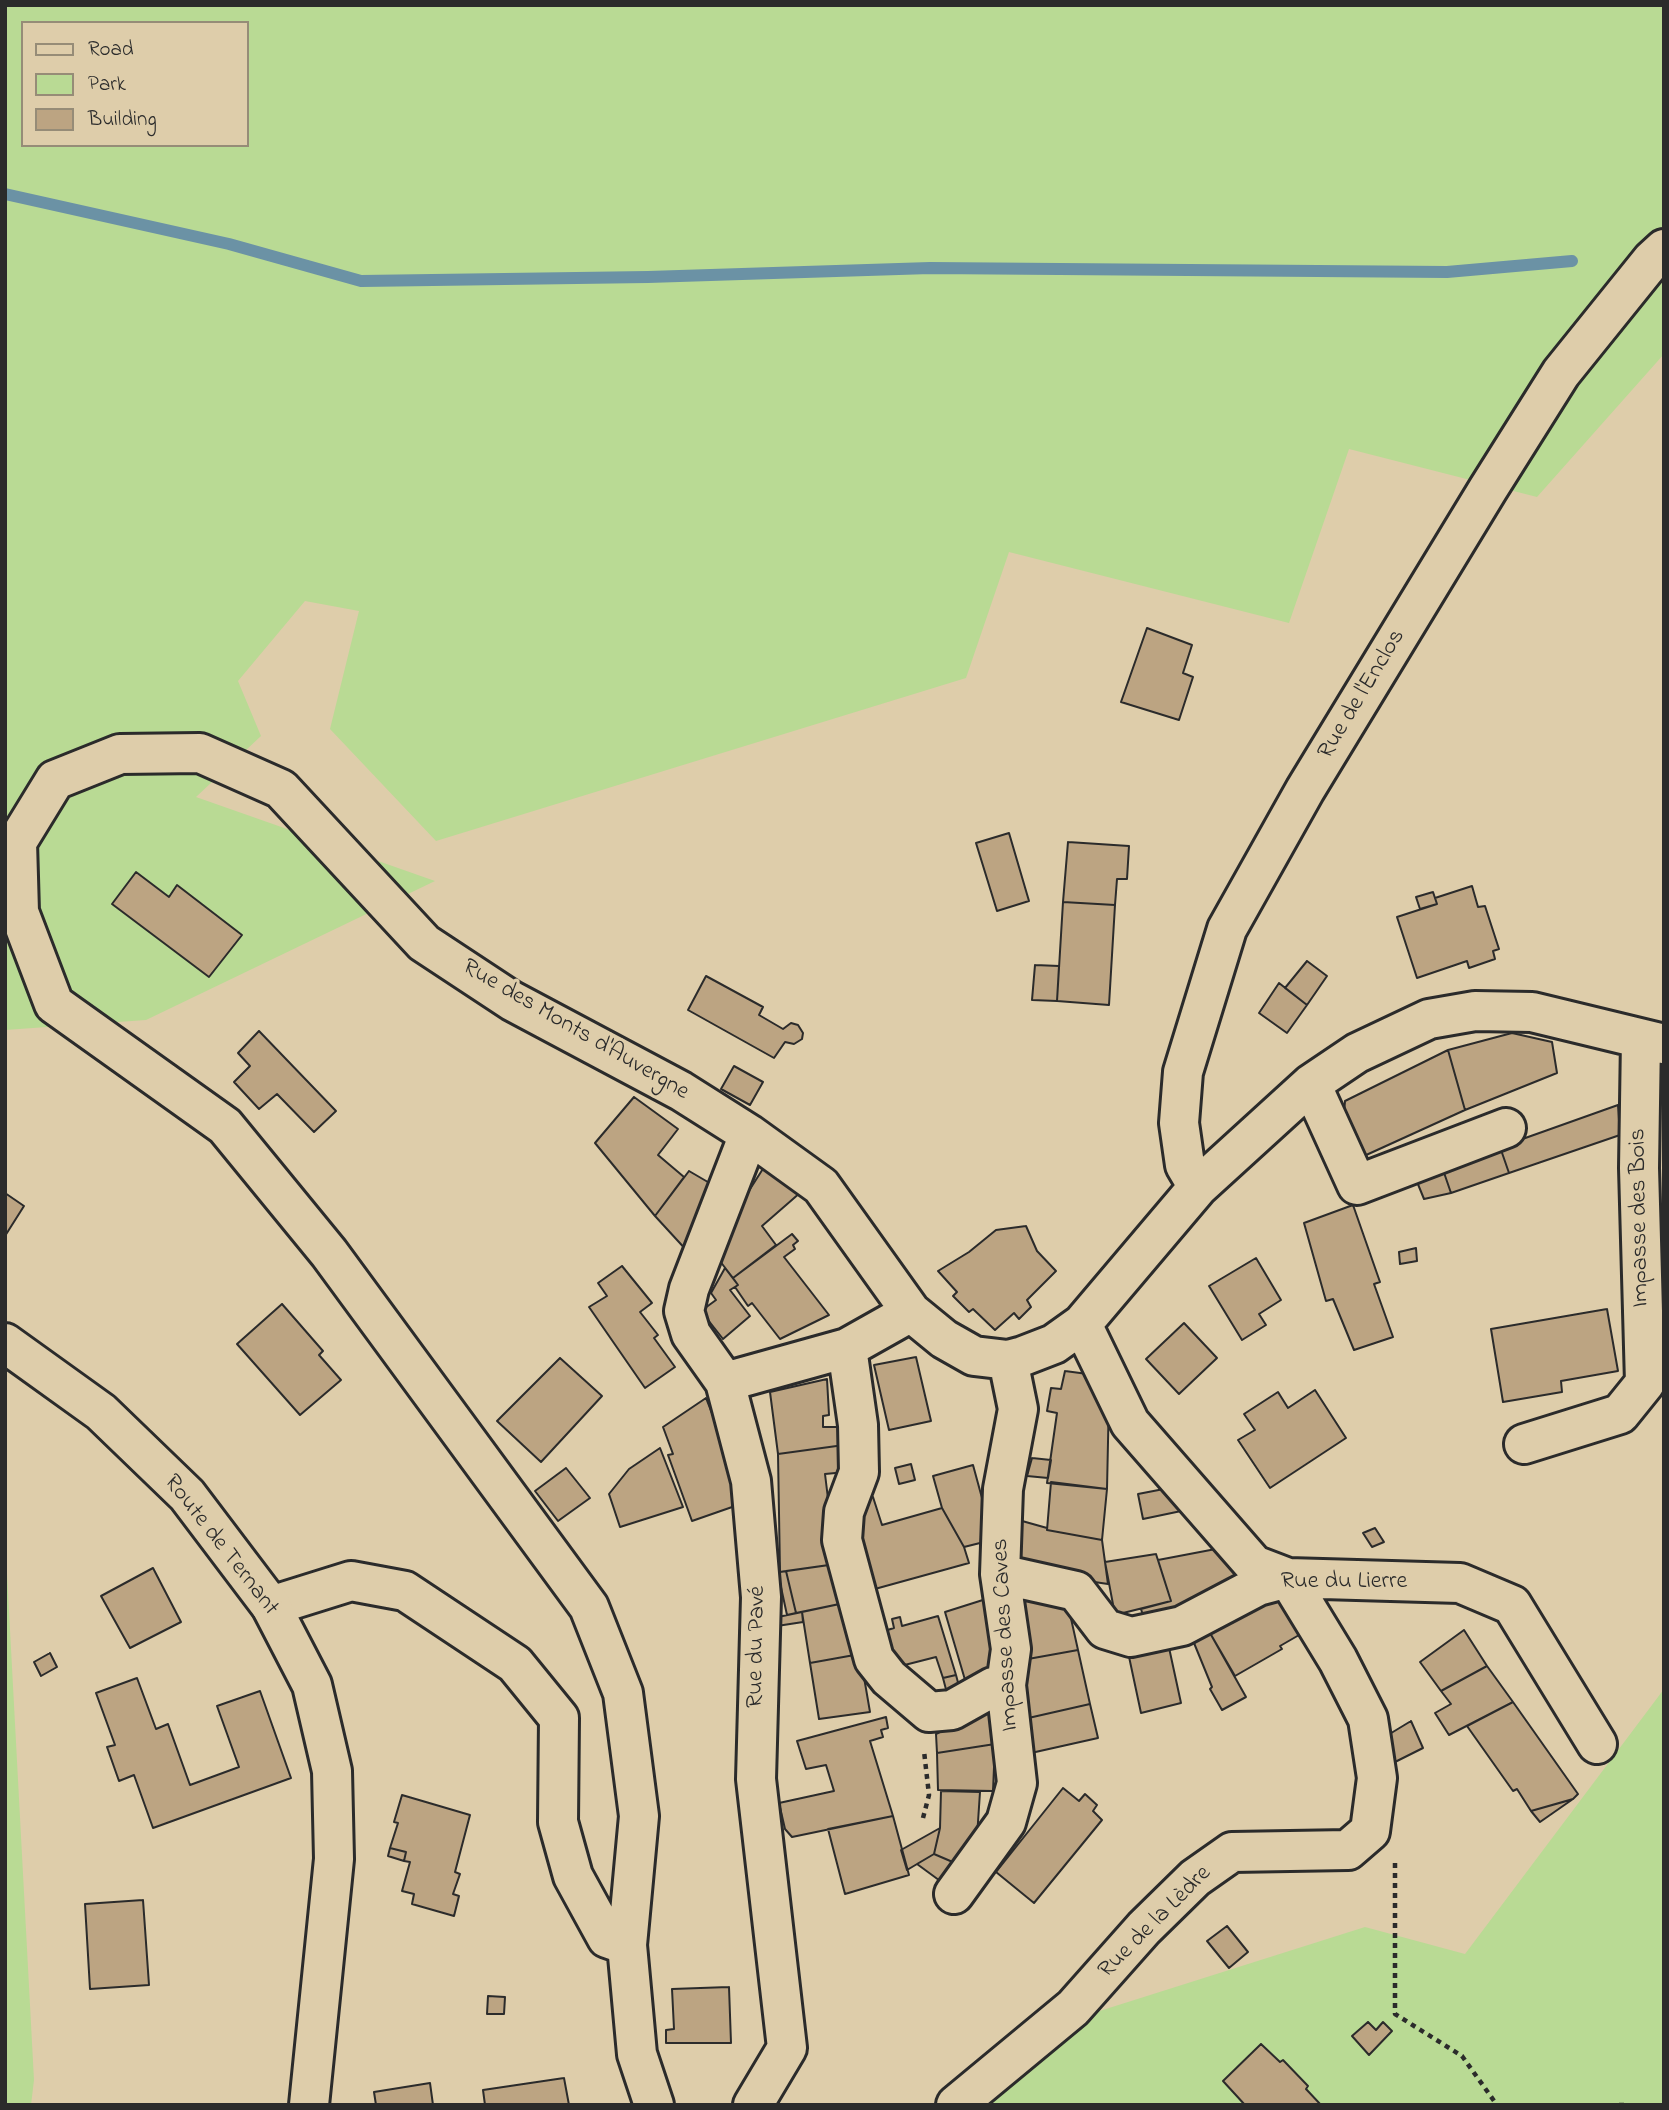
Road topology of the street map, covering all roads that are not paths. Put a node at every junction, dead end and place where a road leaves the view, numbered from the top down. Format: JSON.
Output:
{"nodes":[{"id":1,"x":1664,"y":248,"type":"edge"},
{"id":2,"x":1652,"y":1042,"type":"edge"},
{"id":3,"x":1311,"y":1084,"type":"junction"},
{"id":4,"x":1506,"y":1128,"type":"dead end"},
{"id":5,"x":749,"y":1134,"type":"junction"},
{"id":6,"x":1198,"y":1187,"type":"junction"},
{"id":7,"x":911,"y":1312,"type":"junction"},
{"id":8,"x":1082,"y":1324,"type":"junction"},
{"id":9,"x":5,"y":1343,"type":"edge"},
{"id":10,"x":847,"y":1348,"type":"junction"},
{"id":11,"x":1008,"y":1360,"type":"junction"},
{"id":12,"x":725,"y":1382,"type":"junction"},
{"id":13,"x":1524,"y":1444,"type":"dead end"},
{"id":14,"x":1000,"y":1574,"type":"junction"},
{"id":15,"x":1288,"y":1578,"type":"junction"},
{"id":16,"x":271,"y":1606,"type":"junction"},
{"id":17,"x":1006,"y":1685,"type":"junction"},
{"id":18,"x":1597,"y":1744,"type":"dead end"},
{"id":19,"x":954,"y":1894,"type":"dead end"},
{"id":20,"x":626,"y":1945,"type":"junction"},
{"id":21,"x":309,"y":2105,"type":"edge"},
{"id":22,"x":654,"y":2105,"type":"edge"},
{"id":23,"x":753,"y":2105,"type":"edge"},
{"id":24,"x":956,"y":2105,"type":"edge"}],
"edges":[{"from":1,"to":6,"type":"street","name":"Rue de l'Enclos"},
{"from":2,"to":3,"type":"street","name":"Rue des Monts d'Auvergne"},
{"from":2,"to":13,"type":"street","name":"Impasse des Bois"},
{"from":3,"to":4,"type":"street"},
{"from":3,"to":6,"type":"street","name":"Rue des Monts d'Auvergne"},
{"from":5,"to":7,"type":"street","name":"Rue des Monts d'Auvergne"},
{"from":5,"to":12,"type":"street"},
{"from":5,"to":20,"type":"street","name":"Rue des Monts d'Auvergne"},
{"from":6,"to":8,"type":"street","name":"Rue des Monts d'Auvergne"},
{"from":7,"to":10,"type":"street"},
{"from":7,"to":11,"type":"street","name":"Rue des Monts d'Auvergne"},
{"from":8,"to":11,"type":"street","name":"Rue des Monts d'Auvergne"},
{"from":8,"to":15,"type":"street"},
{"from":9,"to":16,"type":"street","name":"Route de Ternant"},
{"from":10,"to":12,"type":"street"},
{"from":10,"to":17,"type":"street"},
{"from":11,"to":14,"type":"street","name":"Impasse des Caves"},
{"from":12,"to":23,"type":"street","name":"Rue du Pavé"},
{"from":14,"to":15,"type":"street","name":"Rue du Lierre"},
{"from":14,"to":17,"type":"street","name":"Impasse des Caves"},
{"from":15,"to":18,"type":"street","name":"Rue du Lierre"},
{"from":15,"to":24,"type":"street","name":"Rue de la Lèdre"},
{"from":16,"to":20,"type":"street"},
{"from":16,"to":21,"type":"street","name":"Route de Ternant"},
{"from":17,"to":19,"type":"street","name":"Impasse des Caves"},
{"from":20,"to":22,"type":"street","name":"Rue des Monts d'Auvergne"}]}
